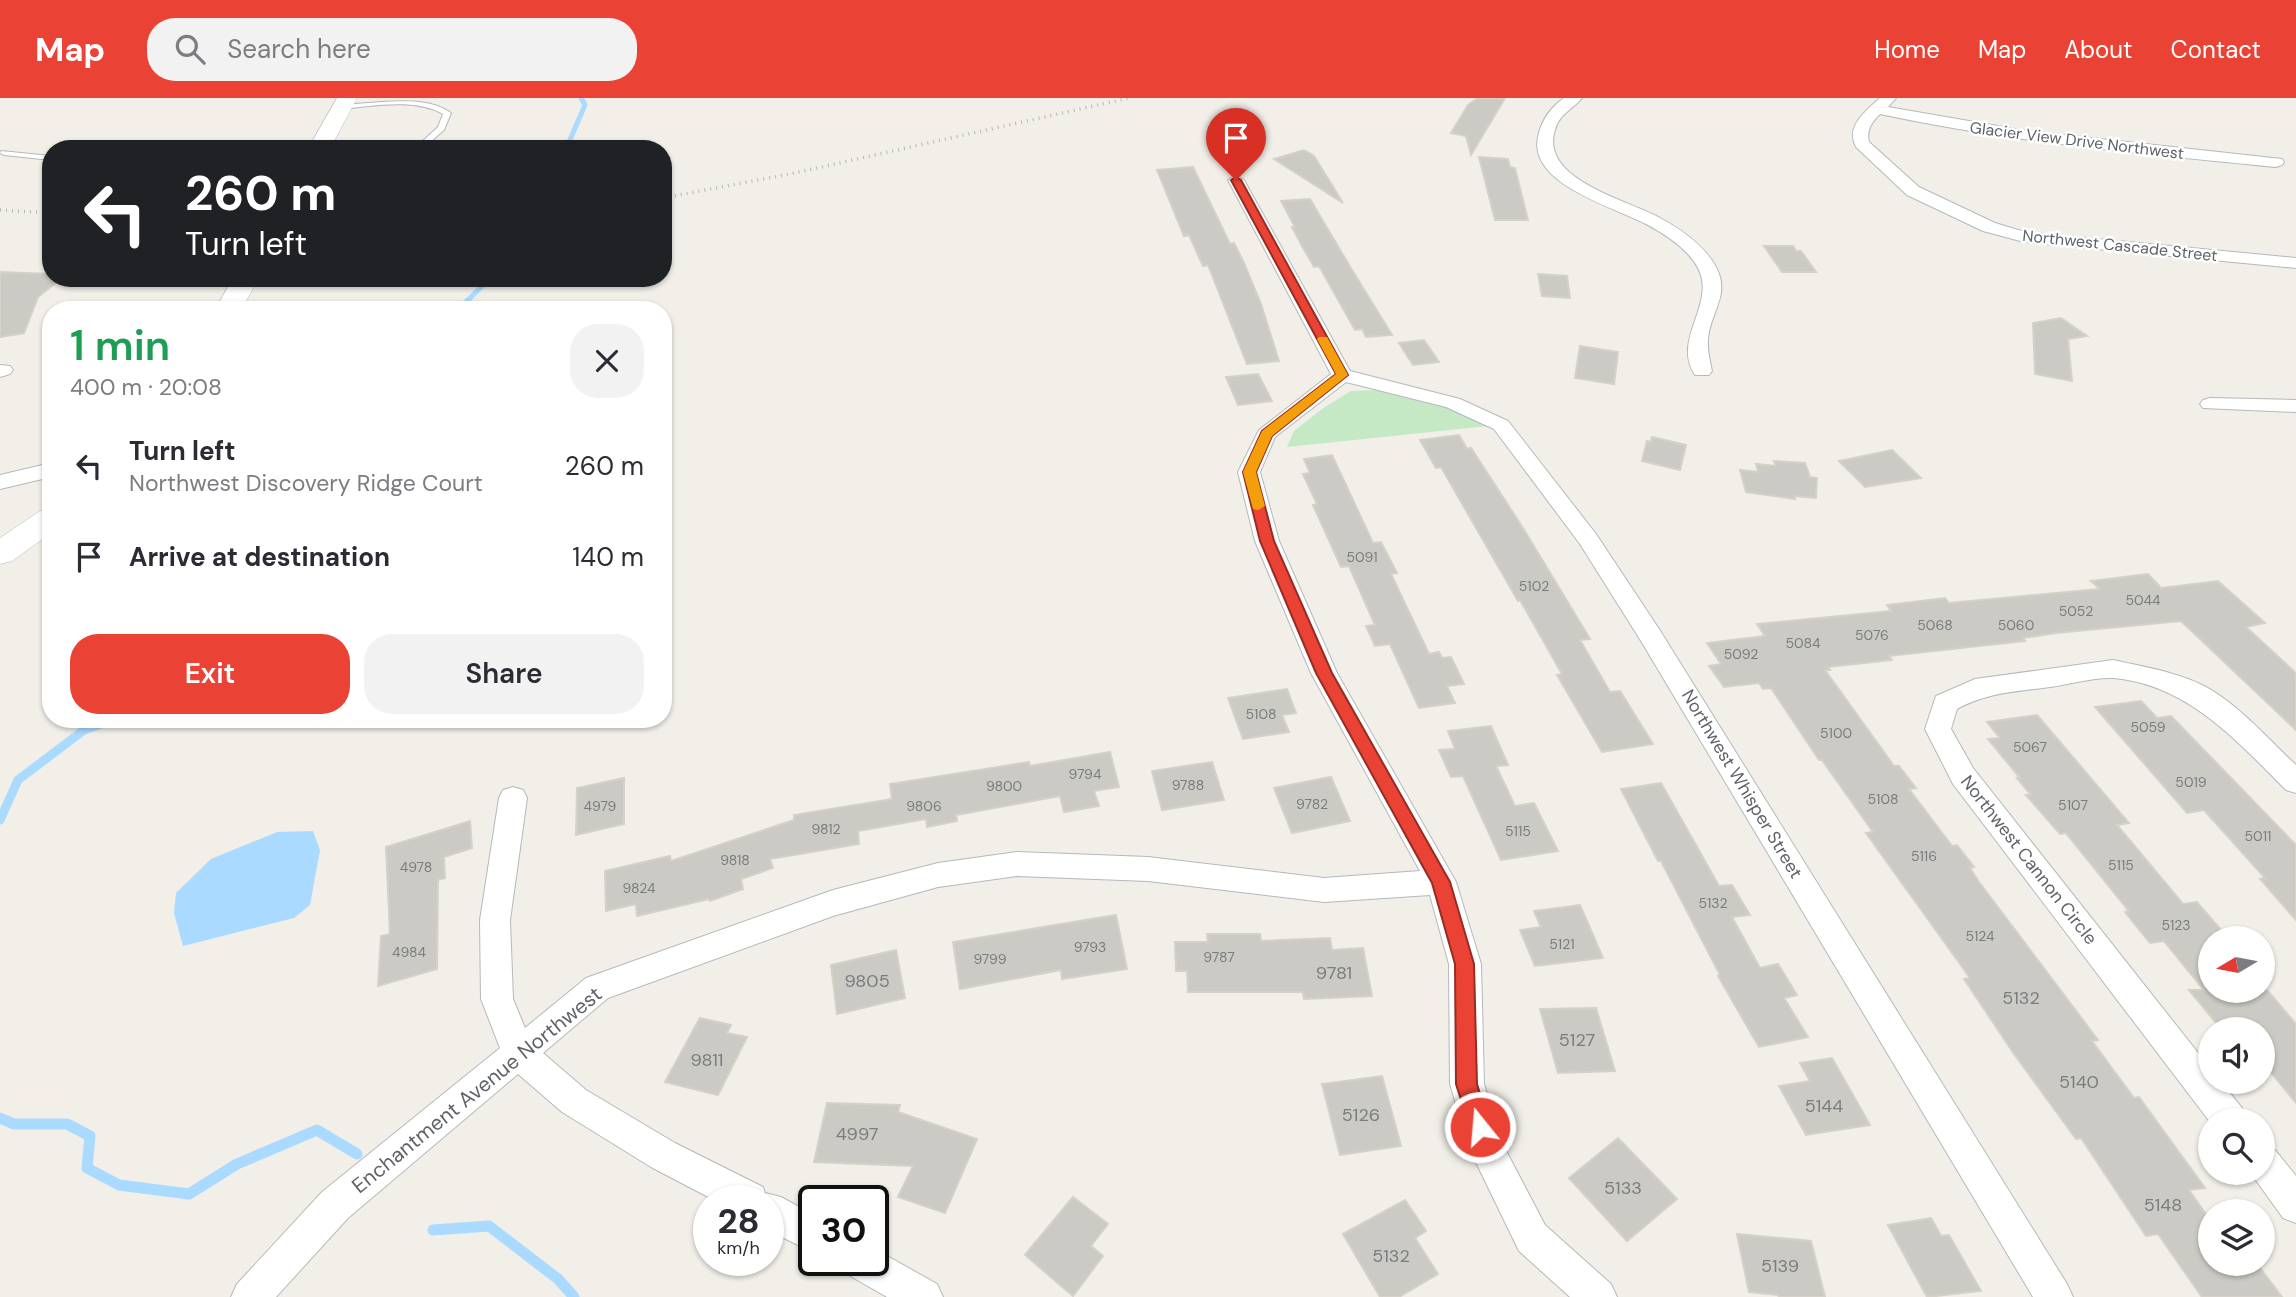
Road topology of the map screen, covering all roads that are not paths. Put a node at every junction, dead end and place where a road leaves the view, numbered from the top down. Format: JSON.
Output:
{"nodes":[{"id":1,"x":1575,"y":98,"type":"edge"},
{"id":2,"x":345,"y":103,"type":"edge"},
{"id":3,"x":1884,"y":104,"type":"edge"},
{"id":4,"x":324,"y":140,"type":"edge"},
{"id":5,"x":426,"y":140,"type":"edge"},
{"id":6,"x":4,"y":153,"type":"dead end"},
{"id":7,"x":42,"y":157,"type":"edge"},
{"id":8,"x":2276,"y":162,"type":"dead end"},
{"id":9,"x":1236,"y":180,"type":"dead end"},
{"id":10,"x":2296,"y":263,"type":"edge"},
{"id":11,"x":1702,"y":371,"type":"dead end"},
{"id":12,"x":1342,"y":375,"type":"junction"},
{"id":13,"x":2210,"y":404,"type":"dead end"},
{"id":14,"x":2296,"y":406,"type":"edge"},
{"id":15,"x":42,"y":472,"type":"edge"},
{"id":16,"x":0,"y":482,"type":"edge"},
{"id":17,"x":42,"y":524,"type":"edge"},
{"id":18,"x":0,"y":553,"type":"edge"},
{"id":19,"x":2296,"y":782,"type":"edge"},
{"id":20,"x":513,"y":797,"type":"dead end"},
{"id":21,"x":1441,"y":882,"type":"junction"},
{"id":22,"x":519,"y":1054,"type":"junction"},
{"id":23,"x":2221,"y":1108,"type":"edge"},
{"id":24,"x":2275,"y":1178,"type":"edge"},
{"id":25,"x":721,"y":1185,"type":"edge"},
{"id":26,"x":2296,"y":1205,"type":"edge"},
{"id":27,"x":887,"y":1276,"type":"edge"},
{"id":28,"x":250,"y":1297,"type":"edge"},
{"id":29,"x":924,"y":1297,"type":"edge"},
{"id":30,"x":1598,"y":1297,"type":"edge"},
{"id":31,"x":2054,"y":1297,"type":"edge"}],
"edges":[{"from":1,"to":11,"type":"street"},
{"from":2,"to":4,"type":"main road"},
{"from":2,"to":5,"type":"lane"},
{"from":3,"to":8,"type":"street","name":"Glacier View Drive Northwest"},
{"from":3,"to":10,"type":"street","name":"Northwest Cascade Street"},
{"from":6,"to":7,"type":"lane"},
{"from":9,"to":12,"type":"street"},
{"from":12,"to":21,"type":"street"},
{"from":12,"to":31,"type":"street","name":"Northwest Whisper Street"},
{"from":13,"to":14,"type":"street"},
{"from":15,"to":16,"type":"street"},
{"from":17,"to":18,"type":"main road"},
{"from":19,"to":23,"type":"street","name":"Northwest Cannon Circle"},
{"from":20,"to":22,"type":"street"},
{"from":21,"to":22,"type":"street","name":"Enchantment Avenue Northwest"},
{"from":21,"to":30,"type":"street"},
{"from":22,"to":25,"type":"street"},
{"from":22,"to":28,"type":"street","name":"Enchantment Avenue Northwest"},
{"from":24,"to":26,"type":"street"},
{"from":27,"to":29,"type":"street"}]}
